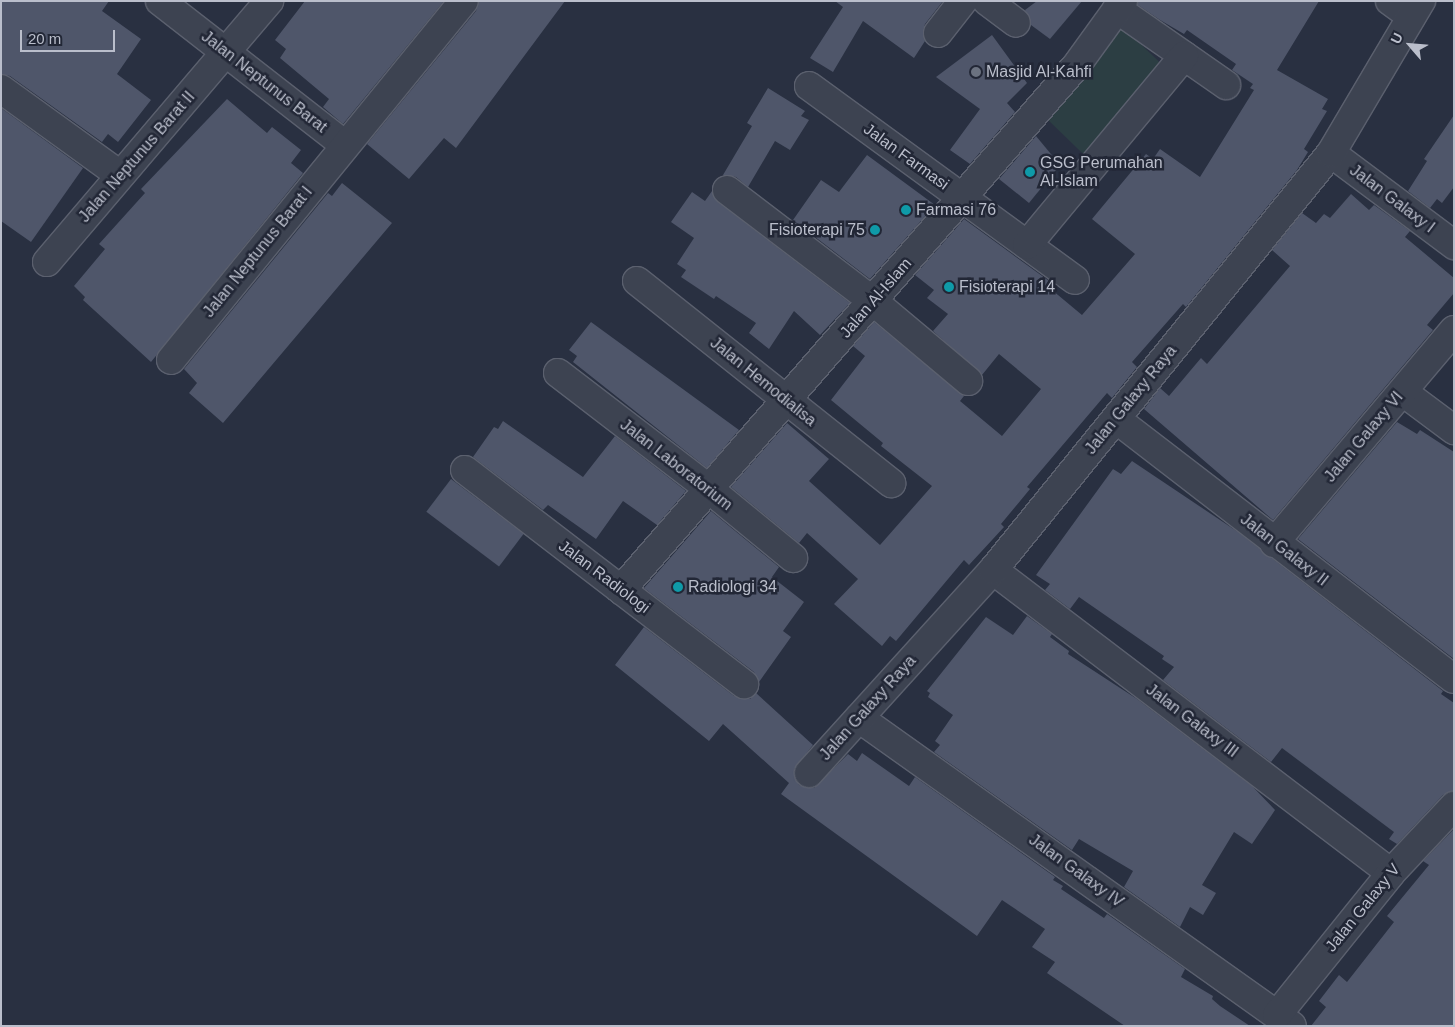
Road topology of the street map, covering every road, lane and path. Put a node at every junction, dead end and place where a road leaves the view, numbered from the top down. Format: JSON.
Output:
{"nodes":[{"id":1,"x":160,"y":1,"type":"edge"},
{"id":2,"x":269,"y":1,"type":"edge"},
{"id":3,"x":464,"y":1,"type":"edge"},
{"id":4,"x":963,"y":1,"type":"edge"},
{"id":5,"x":987,"y":1,"type":"edge"},
{"id":6,"x":1120,"y":5,"type":"edge"},
{"id":7,"x":1407,"y":6,"type":"edge"},
{"id":8,"x":1016,"y":23,"type":"dead end"},
{"id":9,"x":938,"y":33,"type":"dead end"},
{"id":10,"x":227,"y":53,"type":"junction"},
{"id":11,"x":1184,"y":56,"type":"junction"},
{"id":12,"x":1226,"y":85,"type":"dead end"},
{"id":13,"x":809,"y":86,"type":"dead end"},
{"id":14,"x":1,"y":89,"type":"edge"},
{"id":15,"x":345,"y":145,"type":"junction"},
{"id":16,"x":1331,"y":153,"type":"junction"},
{"id":17,"x":120,"y":175,"type":"junction"},
{"id":18,"x":727,"y":190,"type":"dead end"},
{"id":19,"x":960,"y":198,"type":"junction"},
{"id":20,"x":1028,"y":245,"type":"junction"},
{"id":21,"x":1454,"y":245,"type":"edge"},
{"id":22,"x":47,"y":262,"type":"dead end"},
{"id":23,"x":1076,"y":280,"type":"dead end"},
{"id":24,"x":637,"y":281,"type":"dead end"},
{"id":25,"x":874,"y":302,"type":"junction"},
{"id":26,"x":1454,"y":330,"type":"edge"},
{"id":27,"x":171,"y":360,"type":"dead end"},
{"id":28,"x":558,"y":373,"type":"dead end"},
{"id":29,"x":968,"y":381,"type":"dead end"},
{"id":30,"x":1403,"y":392,"type":"junction"},
{"id":31,"x":786,"y":401,"type":"junction"},
{"id":32,"x":1116,"y":419,"type":"junction"},
{"id":33,"x":1454,"y":430,"type":"edge"},
{"id":34,"x":464,"y":470,"type":"dead end"},
{"id":35,"x":891,"y":483,"type":"dead end"},
{"id":36,"x":710,"y":489,"type":"junction"},
{"id":37,"x":1274,"y":543,"type":"junction"},
{"id":38,"x":794,"y":558,"type":"dead end"},
{"id":39,"x":993,"y":570,"type":"junction"},
{"id":40,"x":621,"y":590,"type":"junction"},
{"id":41,"x":1454,"y":679,"type":"edge"},
{"id":42,"x":744,"y":684,"type":"dead end"},
{"id":43,"x":860,"y":718,"type":"junction"},
{"id":44,"x":809,"y":773,"type":"dead end"},
{"id":45,"x":1454,"y":806,"type":"edge"},
{"id":46,"x":1391,"y":873,"type":"junction"},
{"id":47,"x":1285,"y":1020,"type":"edge"}],
"edges":[{"from":1,"to":10,"type":"street","name":"Jalan Neptunus Barat"},
{"from":2,"to":10,"type":"street","name":"Jalan Neptunus Barat II"},
{"from":3,"to":15,"type":"street","name":"Jalan Neptunus Barat I"},
{"from":4,"to":9,"type":"street"},
{"from":5,"to":8,"type":"street"},
{"from":6,"to":11,"type":"street"},
{"from":6,"to":19,"type":"street","name":"Jalan Al-Islam"},
{"from":7,"to":16,"type":"street","name":"Jalan Galaxy Raya"},
{"from":10,"to":15,"type":"street","name":"Jalan Neptunus Barat"},
{"from":10,"to":17,"type":"street","name":"Jalan Neptunus Barat II"},
{"from":11,"to":12,"type":"street"},
{"from":11,"to":20,"type":"street"},
{"from":13,"to":19,"type":"street","name":"Jalan Farmasi"},
{"from":14,"to":17,"type":"street"},
{"from":15,"to":27,"type":"street","name":"Jalan Neptunus Barat I"},
{"from":16,"to":21,"type":"street","name":"Jalan Galaxy I"},
{"from":16,"to":32,"type":"street","name":"Jalan Galaxy Raya"},
{"from":17,"to":22,"type":"street","name":"Jalan Neptunus Barat II"},
{"from":18,"to":25,"type":"street"},
{"from":19,"to":20,"type":"street","name":"Jalan Farmasi"},
{"from":19,"to":25,"type":"street","name":"Jalan Al-Islam"},
{"from":20,"to":23,"type":"street","name":"Jalan Farmasi"},
{"from":24,"to":31,"type":"street","name":"Jalan Hemodialisa"},
{"from":25,"to":29,"type":"street"},
{"from":25,"to":31,"type":"street","name":"Jalan Al-Islam"},
{"from":26,"to":30,"type":"street","name":"Jalan Galaxy VI"},
{"from":28,"to":36,"type":"street","name":"Jalan Laboratorium"},
{"from":30,"to":33,"type":"street"},
{"from":30,"to":37,"type":"street","name":"Jalan Galaxy VI"},
{"from":31,"to":35,"type":"street","name":"Jalan Hemodialisa"},
{"from":31,"to":36,"type":"street","name":"Jalan Al-Islam"},
{"from":32,"to":37,"type":"street","name":"Jalan Galaxy II"},
{"from":32,"to":39,"type":"street","name":"Jalan Galaxy Raya"},
{"from":34,"to":40,"type":"street","name":"Jalan Radiologi"},
{"from":36,"to":38,"type":"street","name":"Jalan Laboratorium"},
{"from":36,"to":40,"type":"street","name":"Jalan Al-Islam"},
{"from":37,"to":41,"type":"street","name":"Jalan Galaxy II"},
{"from":39,"to":43,"type":"street","name":"Jalan Galaxy Raya"},
{"from":39,"to":46,"type":"street","name":"Jalan Galaxy III"},
{"from":40,"to":42,"type":"street","name":"Jalan Radiologi"},
{"from":43,"to":44,"type":"street","name":"Jalan Galaxy Raya"},
{"from":43,"to":47,"type":"street","name":"Jalan Galaxy IV"},
{"from":45,"to":46,"type":"street","name":"Jalan Galaxy V"},
{"from":46,"to":47,"type":"street","name":"Jalan Galaxy V"}]}
